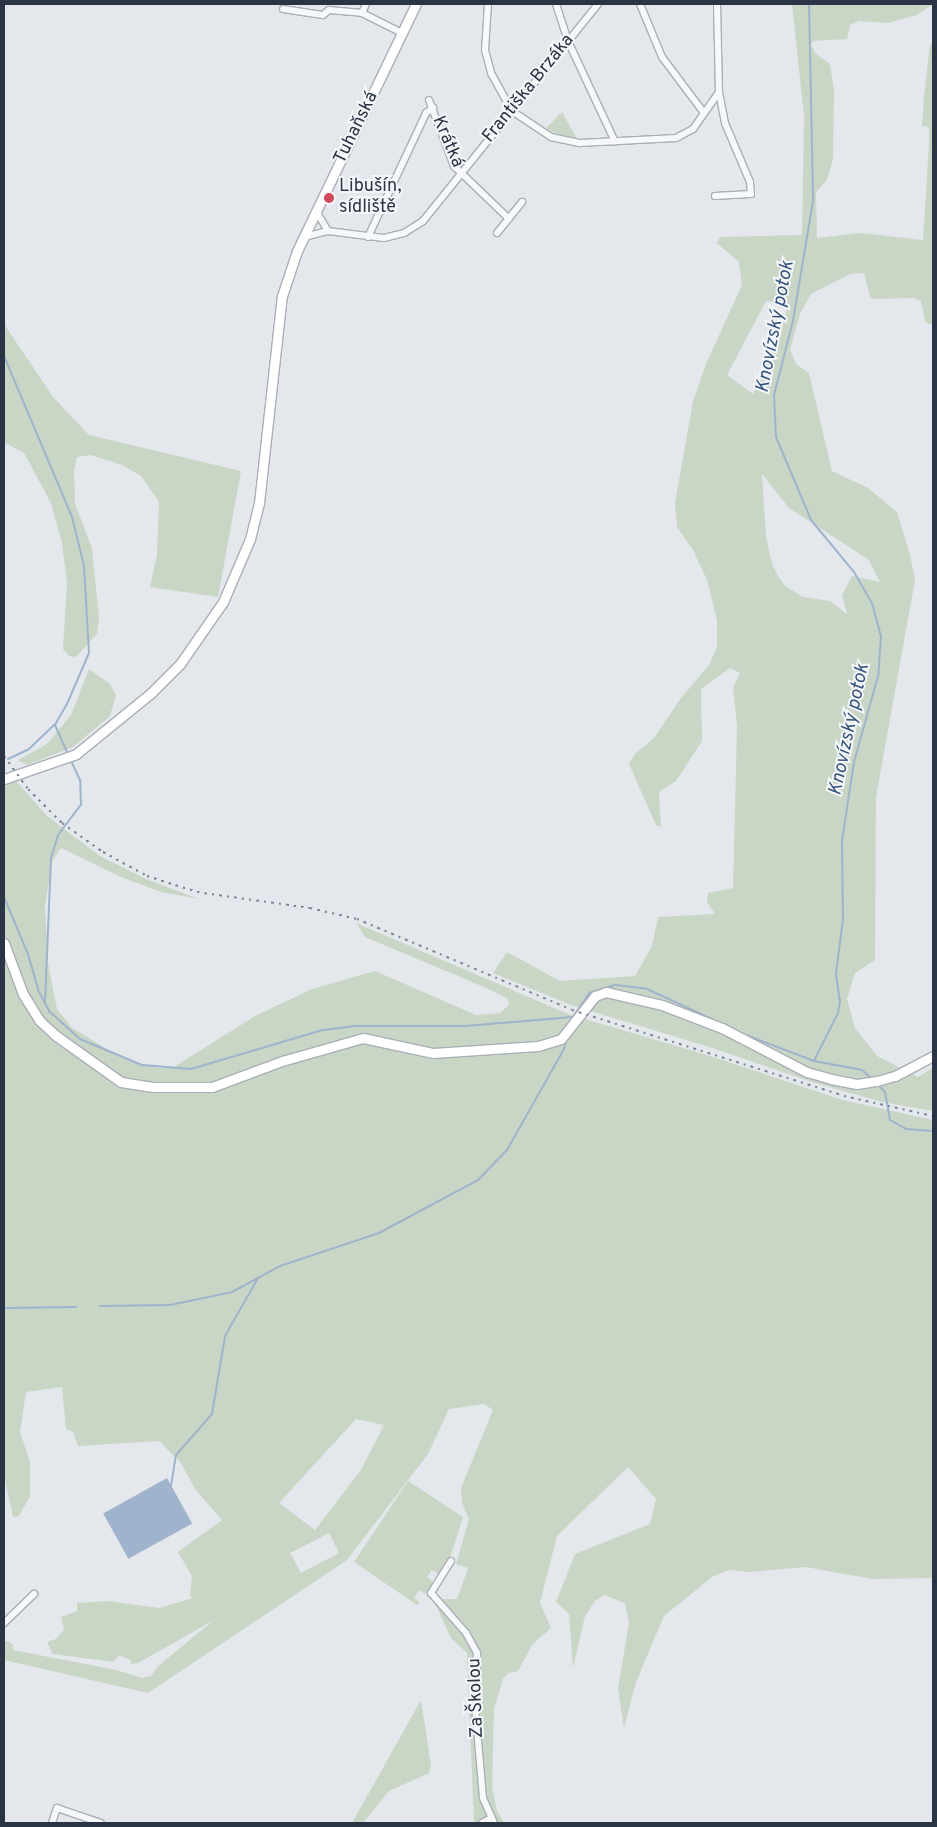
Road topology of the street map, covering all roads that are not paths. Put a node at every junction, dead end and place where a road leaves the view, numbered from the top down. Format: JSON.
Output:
{"nodes":[{"id":1,"x":366,"y":4,"type":"edge"},
{"id":2,"x":416,"y":4,"type":"edge"},
{"id":3,"x":488,"y":4,"type":"edge"},
{"id":4,"x":556,"y":4,"type":"edge"},
{"id":5,"x":598,"y":4,"type":"edge"},
{"id":6,"x":640,"y":4,"type":"edge"},
{"id":7,"x":717,"y":4,"type":"edge"},
{"id":8,"x":330,"y":7,"type":"edge"},
{"id":9,"x":283,"y":9,"type":"dead end"},
{"id":10,"x":362,"y":13,"type":"junction"},
{"id":11,"x":402,"y":33,"type":"junction"},
{"id":12,"x":568,"y":41,"type":"junction"},
{"id":13,"x":719,"y":92,"type":"junction"},
{"id":14,"x":430,"y":100,"type":"dead end"},
{"id":15,"x":433,"y":108,"type":"junction"},
{"id":16,"x":512,"y":111,"type":"junction"},
{"id":17,"x":704,"y":113,"type":"junction"},
{"id":18,"x":615,"y":142,"type":"junction"},
{"id":19,"x":461,"y":175,"type":"junction"},
{"id":20,"x":715,"y":196,"type":"dead end"},
{"id":21,"x":522,"y":202,"type":"dead end"},
{"id":22,"x":316,"y":211,"type":"junction"},
{"id":23,"x":509,"y":219,"type":"junction"},
{"id":24,"x":328,"y":231,"type":"junction"},
{"id":25,"x":497,"y":233,"type":"dead end"},
{"id":26,"x":304,"y":237,"type":"junction"},
{"id":27,"x":368,"y":237,"type":"junction"},
{"id":28,"x":4,"y":779,"type":"edge"},
{"id":29,"x":4,"y":943,"type":"edge"},
{"id":30,"x":933,"y":1056,"type":"edge"},
{"id":31,"x":450,"y":1561,"type":"dead end"},
{"id":32,"x":34,"y":1594,"type":"dead end"},
{"id":33,"x":4,"y":1623,"type":"edge"},
{"id":34,"x":493,"y":1821,"type":"edge"},
{"id":35,"x":52,"y":1823,"type":"edge"},
{"id":36,"x":101,"y":1823,"type":"edge"},
{"id":37,"x":482,"y":1823,"type":"edge"}],
"edges":[{"from":1,"to":10,"type":"street"},
{"from":2,"to":11,"type":"street","name":"Tuhaňská"},
{"from":3,"to":16,"type":"street"},
{"from":4,"to":12,"type":"street"},
{"from":5,"to":12,"type":"street","name":"Františka Brzáka"},
{"from":6,"to":17,"type":"street"},
{"from":7,"to":13,"type":"street"},
{"from":8,"to":9,"type":"street"},
{"from":8,"to":10,"type":"street"},
{"from":10,"to":11,"type":"street"},
{"from":11,"to":22,"type":"street","name":"Tuhaňská"},
{"from":12,"to":16,"type":"street","name":"Františka Brzáka"},
{"from":12,"to":18,"type":"street"},
{"from":13,"to":17,"type":"street"},
{"from":13,"to":20,"type":"street"},
{"from":14,"to":15,"type":"street","name":"Krátká"},
{"from":15,"to":19,"type":"street","name":"Krátká"},
{"from":15,"to":27,"type":"street","name":"Krátká"},
{"from":16,"to":18,"type":"street"},
{"from":16,"to":19,"type":"street","name":"Františka Brzáka"},
{"from":17,"to":18,"type":"street"},
{"from":19,"to":23,"type":"street"},
{"from":19,"to":27,"type":"street","name":"Františka Brzáka"},
{"from":21,"to":23,"type":"street"},
{"from":22,"to":24,"type":"street"},
{"from":22,"to":26,"type":"street","name":"Tuhaňská"},
{"from":23,"to":25,"type":"street"},
{"from":24,"to":26,"type":"street","name":"Františka Brzáka"},
{"from":24,"to":27,"type":"street","name":"Františka Brzáka"},
{"from":26,"to":28,"type":"street","name":"Tuhaňská"},
{"from":29,"to":30,"type":"street"},
{"from":31,"to":34,"type":"street","name":"Za Školou"},
{"from":32,"to":33,"type":"street"},
{"from":34,"to":37,"type":"street"},
{"from":35,"to":36,"type":"street"}]}
